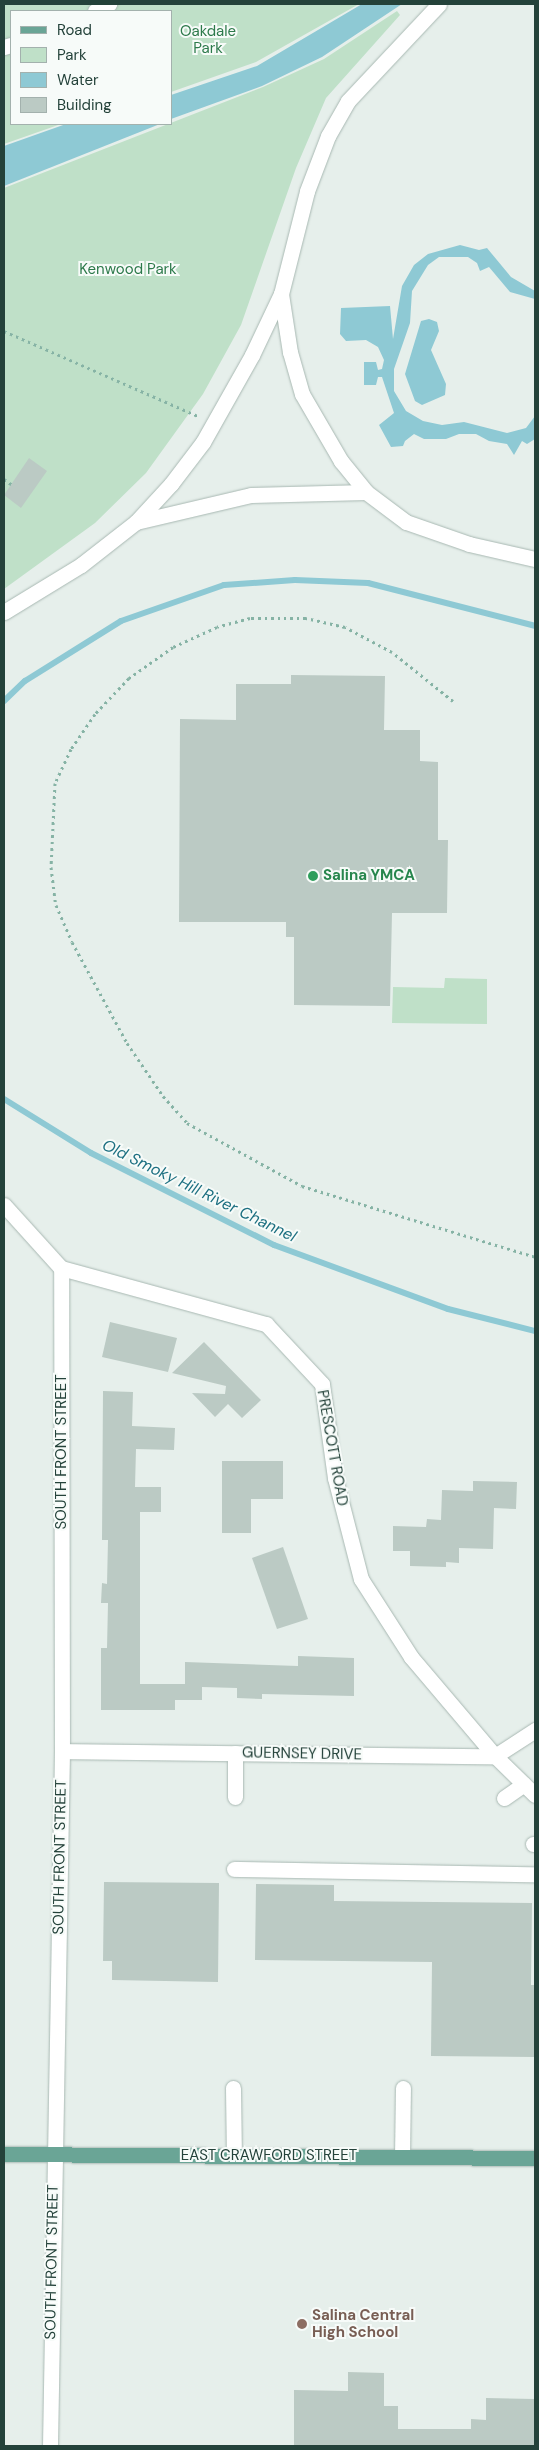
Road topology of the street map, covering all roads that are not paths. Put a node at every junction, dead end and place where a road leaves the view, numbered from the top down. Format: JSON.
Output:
{"nodes":[{"id":1,"x":109,"y":4,"type":"edge"},
{"id":2,"x":439,"y":4,"type":"edge"},
{"id":3,"x":97,"y":10,"type":"edge"},
{"id":4,"x":281,"y":294,"type":"junction"},
{"id":5,"x":366,"y":492,"type":"junction"},
{"id":6,"x":136,"y":522,"type":"junction"},
{"id":7,"x":535,"y":559,"type":"edge"},
{"id":8,"x":4,"y":612,"type":"edge"},
{"id":9,"x":4,"y":1205,"type":"edge"},
{"id":10,"x":61,"y":1268,"type":"junction"},
{"id":11,"x":535,"y":1730,"type":"edge"},
{"id":12,"x":62,"y":1751,"type":"junction"},
{"id":13,"x":235,"y":1753,"type":"junction"},
{"id":14,"x":495,"y":1756,"type":"junction"},
{"id":15,"x":530,"y":1790,"type":"edge"},
{"id":16,"x":235,"y":1797,"type":"dead end"},
{"id":17,"x":504,"y":1798,"type":"dead end"},
{"id":18,"x":234,"y":1869,"type":"dead end"},
{"id":19,"x":535,"y":1874,"type":"edge"},
{"id":20,"x":233,"y":2088,"type":"dead end"},
{"id":21,"x":403,"y":2088,"type":"dead end"},
{"id":22,"x":4,"y":2154,"type":"edge"},
{"id":23,"x":54,"y":2155,"type":"junction"},
{"id":24,"x":234,"y":2156,"type":"junction"},
{"id":25,"x":402,"y":2157,"type":"junction"},
{"id":26,"x":535,"y":2158,"type":"edge"},
{"id":27,"x":50,"y":2446,"type":"edge"}],
"edges":[{"from":1,"to":3,"type":"street"},
{"from":2,"to":4,"type":"street"},
{"from":4,"to":5,"type":"street"},
{"from":4,"to":6,"type":"street"},
{"from":5,"to":6,"type":"street"},
{"from":5,"to":7,"type":"street"},
{"from":6,"to":8,"type":"street"},
{"from":9,"to":10,"type":"street"},
{"from":10,"to":12,"type":"street","name":"SOUTH FRONT STREET"},
{"from":10,"to":14,"type":"street","name":"PRESCOTT ROAD"},
{"from":11,"to":14,"type":"street"},
{"from":12,"to":13,"type":"street","name":"GUERNSEY DRIVE"},
{"from":12,"to":23,"type":"street","name":"SOUTH FRONT STREET"},
{"from":13,"to":14,"type":"street","name":"GUERNSEY DRIVE"},
{"from":13,"to":16,"type":"street"},
{"from":14,"to":15,"type":"street","name":"PRESCOTT ROAD"},
{"from":15,"to":17,"type":"street"},
{"from":18,"to":19,"type":"street"},
{"from":20,"to":24,"type":"street"},
{"from":21,"to":25,"type":"street"},
{"from":22,"to":23,"type":"main road","name":"EAST CRAWFORD STREET"},
{"from":23,"to":24,"type":"main road","name":"EAST CRAWFORD STREET"},
{"from":23,"to":27,"type":"street","name":"SOUTH FRONT STREET"},
{"from":24,"to":25,"type":"main road","name":"EAST CRAWFORD STREET"},
{"from":25,"to":26,"type":"main road","name":"EAST CRAWFORD STREET"}]}
